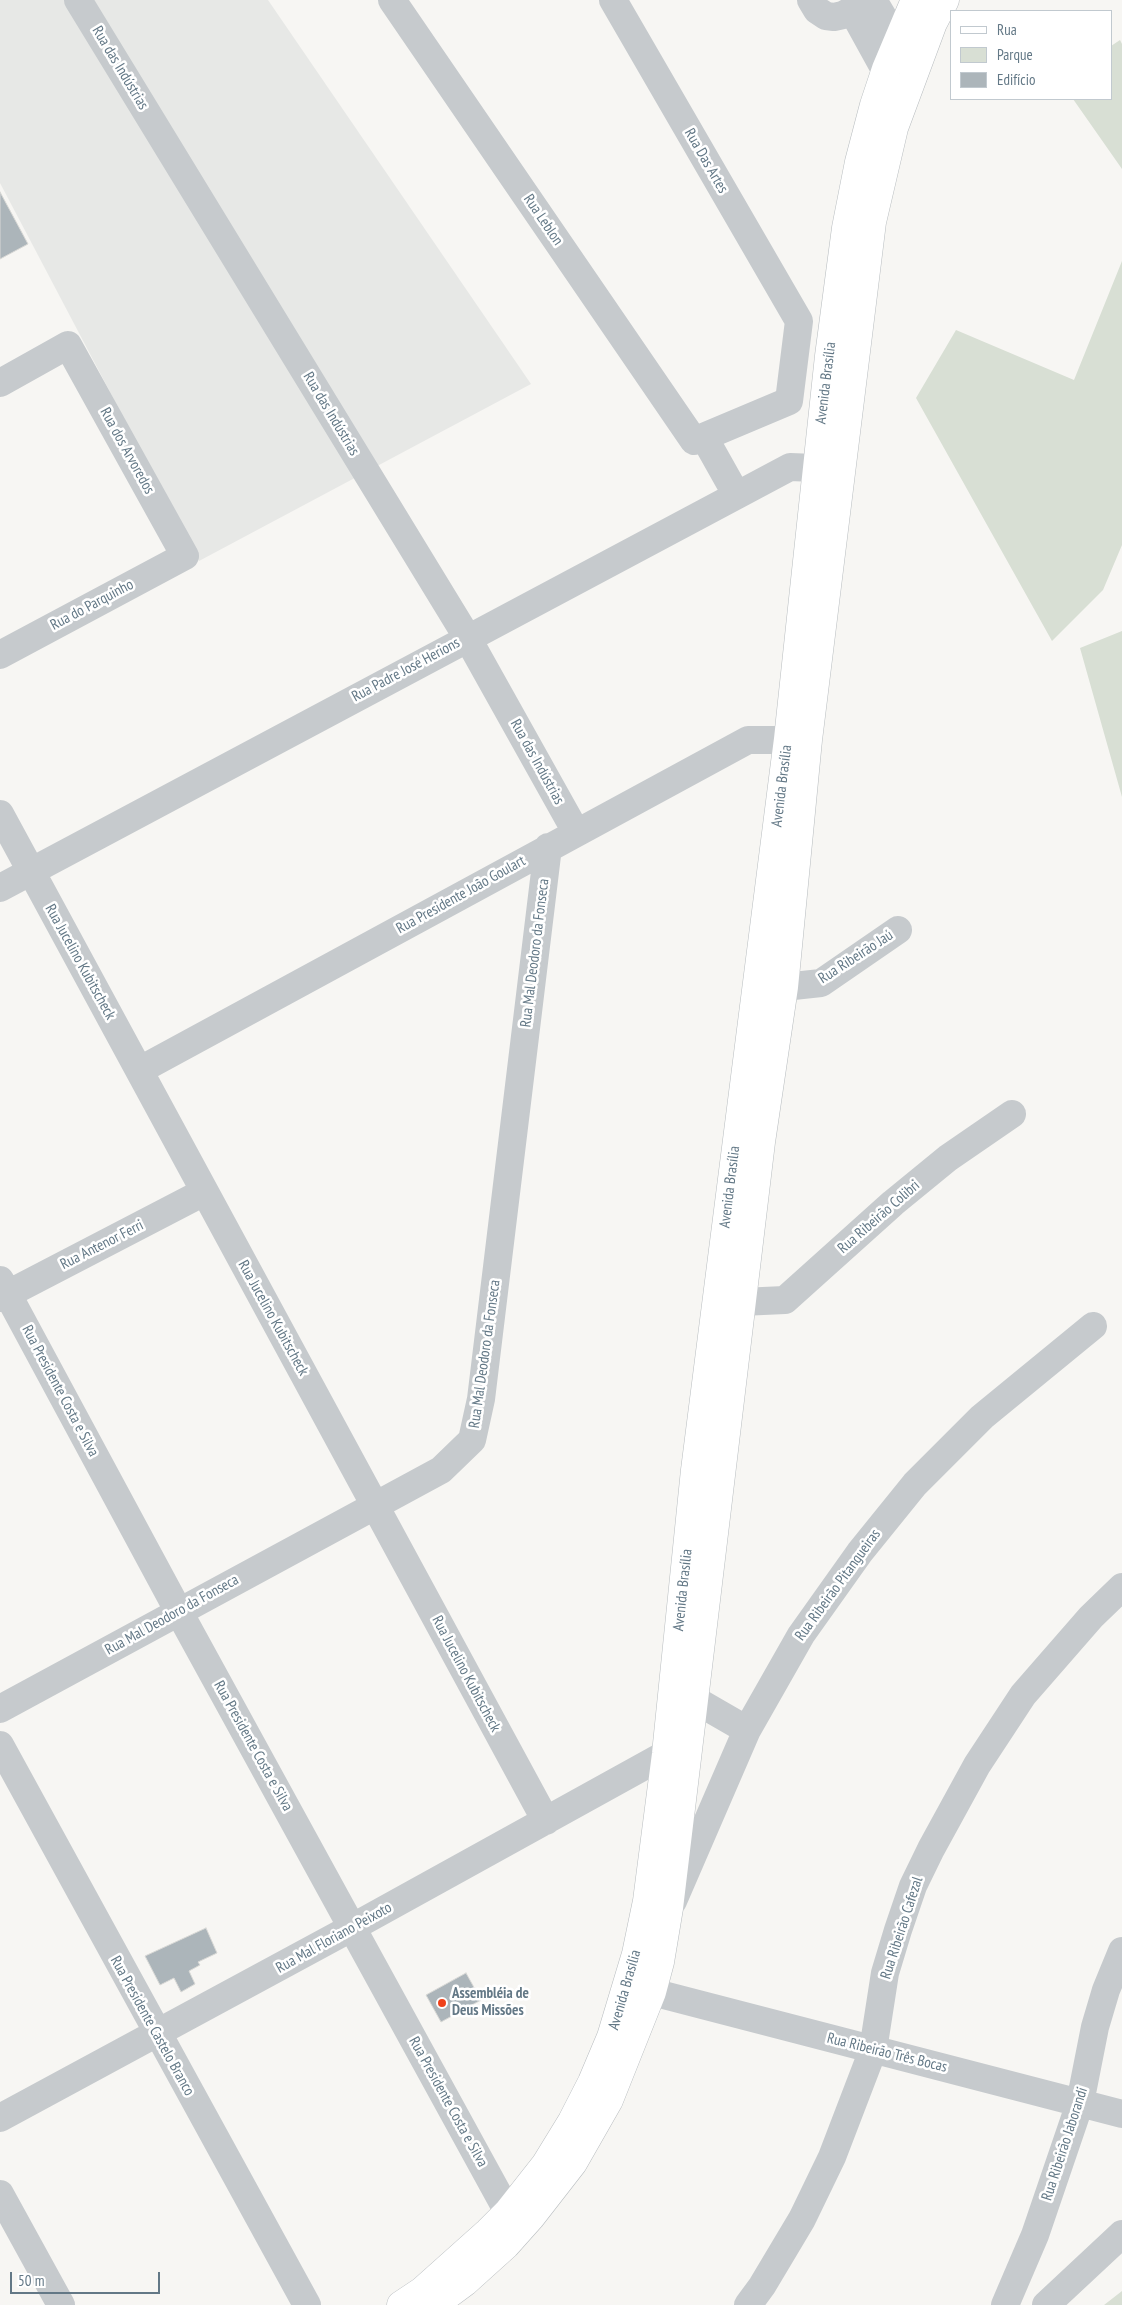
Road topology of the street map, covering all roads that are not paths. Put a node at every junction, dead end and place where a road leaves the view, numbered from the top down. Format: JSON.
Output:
{"nodes":[{"id":1,"x":78,"y":0,"type":"edge"},
{"id":2,"x":392,"y":0,"type":"edge"},
{"id":3,"x":613,"y":0,"type":"edge"},
{"id":4,"x":811,"y":0,"type":"edge"},
{"id":5,"x":915,"y":0,"type":"edge"},
{"id":6,"x":944,"y":0,"type":"edge"},
{"id":7,"x":865,"y":3,"type":"edge"},
{"id":8,"x":898,"y":41,"type":"junction"},
{"id":9,"x":886,"y":69,"type":"junction"},
{"id":10,"x":915,"y":72,"type":"junction"},
{"id":11,"x":903,"y":102,"type":"junction"},
{"id":12,"x":0,"y":383,"type":"edge"},
{"id":13,"x":707,"y":436,"type":"junction"},
{"id":14,"x":828,"y":468,"type":"junction"},
{"id":15,"x":744,"y":490,"type":"junction"},
{"id":16,"x":185,"y":556,"type":"joint"},
{"id":17,"x":467,"y":637,"type":"junction"},
{"id":18,"x":0,"y":655,"type":"edge"},
{"id":19,"x":798,"y":739,"type":"junction"},
{"id":20,"x":0,"y":814,"type":"edge"},
{"id":21,"x":576,"y":832,"type":"junction"},
{"id":22,"x":548,"y":847,"type":"junction"},
{"id":23,"x":31,"y":872,"type":"junction"},
{"id":24,"x":0,"y":888,"type":"edge"},
{"id":25,"x":898,"y":930,"type":"dead end"},
{"id":26,"x":784,"y":987,"type":"junction"},
{"id":27,"x":140,"y":1070,"type":"junction"},
{"id":28,"x":1012,"y":1114,"type":"dead end"},
{"id":29,"x":204,"y":1192,"type":"junction"},
{"id":30,"x":2,"y":1290,"type":"edge"},
{"id":31,"x":741,"y":1302,"type":"junction"},
{"id":32,"x":1093,"y":1326,"type":"dead end"},
{"id":33,"x":375,"y":1505,"type":"junction"},
{"id":34,"x":1122,"y":1587,"type":"edge"},
{"id":35,"x":179,"y":1612,"type":"junction"},
{"id":36,"x":694,"y":1700,"type":"junction"},
{"id":37,"x":0,"y":1709,"type":"edge"},
{"id":38,"x":747,"y":1730,"type":"junction"},
{"id":39,"x":0,"y":1745,"type":"edge"},
{"id":40,"x":666,"y":1754,"type":"junction"},
{"id":41,"x":546,"y":1821,"type":"junction"},
{"id":42,"x":670,"y":1908,"type":"junction"},
{"id":43,"x":353,"y":1927,"type":"junction"},
{"id":44,"x":1122,"y":1950,"type":"edge"},
{"id":45,"x":652,"y":1992,"type":"junction"},
{"id":46,"x":157,"y":2034,"type":"junction"},
{"id":47,"x":872,"y":2050,"type":"junction"},
{"id":48,"x":1080,"y":2102,"type":"junction"},
{"id":49,"x":1122,"y":2114,"type":"edge"},
{"id":50,"x":0,"y":2118,"type":"edge"},
{"id":51,"x":0,"y":2194,"type":"edge"},
{"id":52,"x":508,"y":2212,"type":"junction"},
{"id":53,"x":1122,"y":2234,"type":"edge"},
{"id":54,"x":60,"y":2305,"type":"edge"},
{"id":55,"x":306,"y":2305,"type":"edge"},
{"id":56,"x":401,"y":2305,"type":"edge"},
{"id":57,"x":434,"y":2305,"type":"edge"},
{"id":58,"x":748,"y":2305,"type":"edge"},
{"id":59,"x":1004,"y":2305,"type":"edge"},
{"id":60,"x":1046,"y":2305,"type":"edge"}],
"edges":[{"from":1,"to":17,"type":"street","name":"Rua das Indústrias"},
{"from":2,"to":13,"type":"street","name":"Rua Leblon"},
{"from":3,"to":13,"type":"street","name":"Rua Das Artes"},
{"from":4,"to":7,"type":"street"},
{"from":5,"to":8,"type":"main road","name":"Avenida Brasília"},
{"from":6,"to":10,"type":"main road","name":"Avenida Brasília"},
{"from":7,"to":8,"type":"street"},
{"from":7,"to":9,"type":"street"},
{"from":8,"to":9,"type":"main road","name":"Avenida Brasília"},
{"from":8,"to":10,"type":"street"},
{"from":9,"to":11,"type":"street"},
{"from":9,"to":14,"type":"main road","name":"Avenida Brasília"},
{"from":10,"to":11,"type":"main road","name":"Avenida Brasília"},
{"from":11,"to":14,"type":"main road","name":"Avenida Brasília"},
{"from":12,"to":16,"type":"street","name":"Rua dos Arvoredos"},
{"from":13,"to":15,"type":"street","name":"Rua Leblon"},
{"from":14,"to":15,"type":"street","name":"Rua Padre José Herions"},
{"from":14,"to":19,"type":"main road","name":"Avenida Brasília"},
{"from":15,"to":17,"type":"street","name":"Rua Padre José Herions"},
{"from":16,"to":18,"type":"street","name":"Rua do Parquinho"},
{"from":17,"to":21,"type":"street","name":"Rua das Indústrias"},
{"from":17,"to":23,"type":"street","name":"Rua Padre José Herions"},
{"from":19,"to":21,"type":"street","name":"Rua Presidente João Goulart"},
{"from":19,"to":26,"type":"main road","name":"Avenida Brasília"},
{"from":19,"to":40,"type":"main road","name":"Avenida Brasília"},
{"from":20,"to":23,"type":"street","name":"Rua Jucelino Kubitscheck"},
{"from":21,"to":22,"type":"street","name":"Rua Presidente João Goulart"},
{"from":22,"to":27,"type":"street","name":"Rua Presidente João Goulart"},
{"from":22,"to":33,"type":"street","name":"Rua Mal Deodoro da Fonseca"},
{"from":23,"to":24,"type":"street","name":"Rua Padre José Herions"},
{"from":23,"to":27,"type":"street","name":"Rua Jucelino Kubitscheck"},
{"from":25,"to":26,"type":"street","name":"Rua Ribeirão Jaú"},
{"from":26,"to":31,"type":"main road","name":"Avenida Brasília"},
{"from":27,"to":29,"type":"street","name":"Rua Jucelino Kubitscheck"},
{"from":28,"to":31,"type":"street","name":"Rua Ribeirão Colibri"},
{"from":29,"to":30,"type":"street","name":"Rua Antenor Ferri"},
{"from":29,"to":33,"type":"street","name":"Rua Jucelino Kubitscheck"},
{"from":30,"to":35,"type":"street","name":"Rua Presidente Costa e Silva"},
{"from":31,"to":36,"type":"main road","name":"Avenida Brasília"},
{"from":32,"to":38,"type":"street","name":"Rua Ribeirão Pitangueiras"},
{"from":33,"to":35,"type":"street","name":"Rua Mal Deodoro da Fonseca"},
{"from":33,"to":41,"type":"street","name":"Rua Jucelino Kubitscheck"},
{"from":34,"to":47,"type":"street","name":"Rua Ribeirão Cafezal"},
{"from":35,"to":37,"type":"street","name":"Rua Mal Deodoro da Fonseca"},
{"from":35,"to":43,"type":"street","name":"Rua Presidente Costa e Silva"},
{"from":36,"to":38,"type":"street"},
{"from":36,"to":42,"type":"main road","name":"Avenida Brasília"},
{"from":38,"to":42,"type":"street","name":"Rua Ribeirão Pitangueiras"},
{"from":39,"to":46,"type":"street","name":"Rua Presidente Castelo Branco"},
{"from":40,"to":41,"type":"street","name":"Rua Mal Floriano Peixoto"},
{"from":40,"to":52,"type":"main road","name":"Avenida Brasília"},
{"from":41,"to":43,"type":"street","name":"Rua Mal Floriano Peixoto"},
{"from":42,"to":45,"type":"main road","name":"Avenida Brasília"},
{"from":43,"to":46,"type":"street","name":"Rua Mal Floriano Peixoto"},
{"from":43,"to":52,"type":"street","name":"Rua Presidente Costa e Silva"},
{"from":44,"to":48,"type":"street","name":"Rua Ribeirão Jaborandi"},
{"from":45,"to":47,"type":"street","name":"Rua Ribeirão Três Bocas"},
{"from":45,"to":57,"type":"main road","name":"Avenida Brasília"},
{"from":46,"to":50,"type":"street","name":"Rua Mal Floriano Peixoto"},
{"from":46,"to":55,"type":"street","name":"Rua Presidente Castelo Branco"},
{"from":47,"to":48,"type":"street","name":"Rua Ribeirão Três Bocas"},
{"from":47,"to":58,"type":"street","name":"Rua Ribeirão Cafezal"},
{"from":48,"to":49,"type":"street","name":"Rua Ribeirão Três Bocas"},
{"from":48,"to":59,"type":"street","name":"Rua Ribeirão Jaborandi"},
{"from":51,"to":54,"type":"street"},
{"from":52,"to":56,"type":"main road","name":"Avenida Brasília"},
{"from":53,"to":60,"type":"street"}]}
